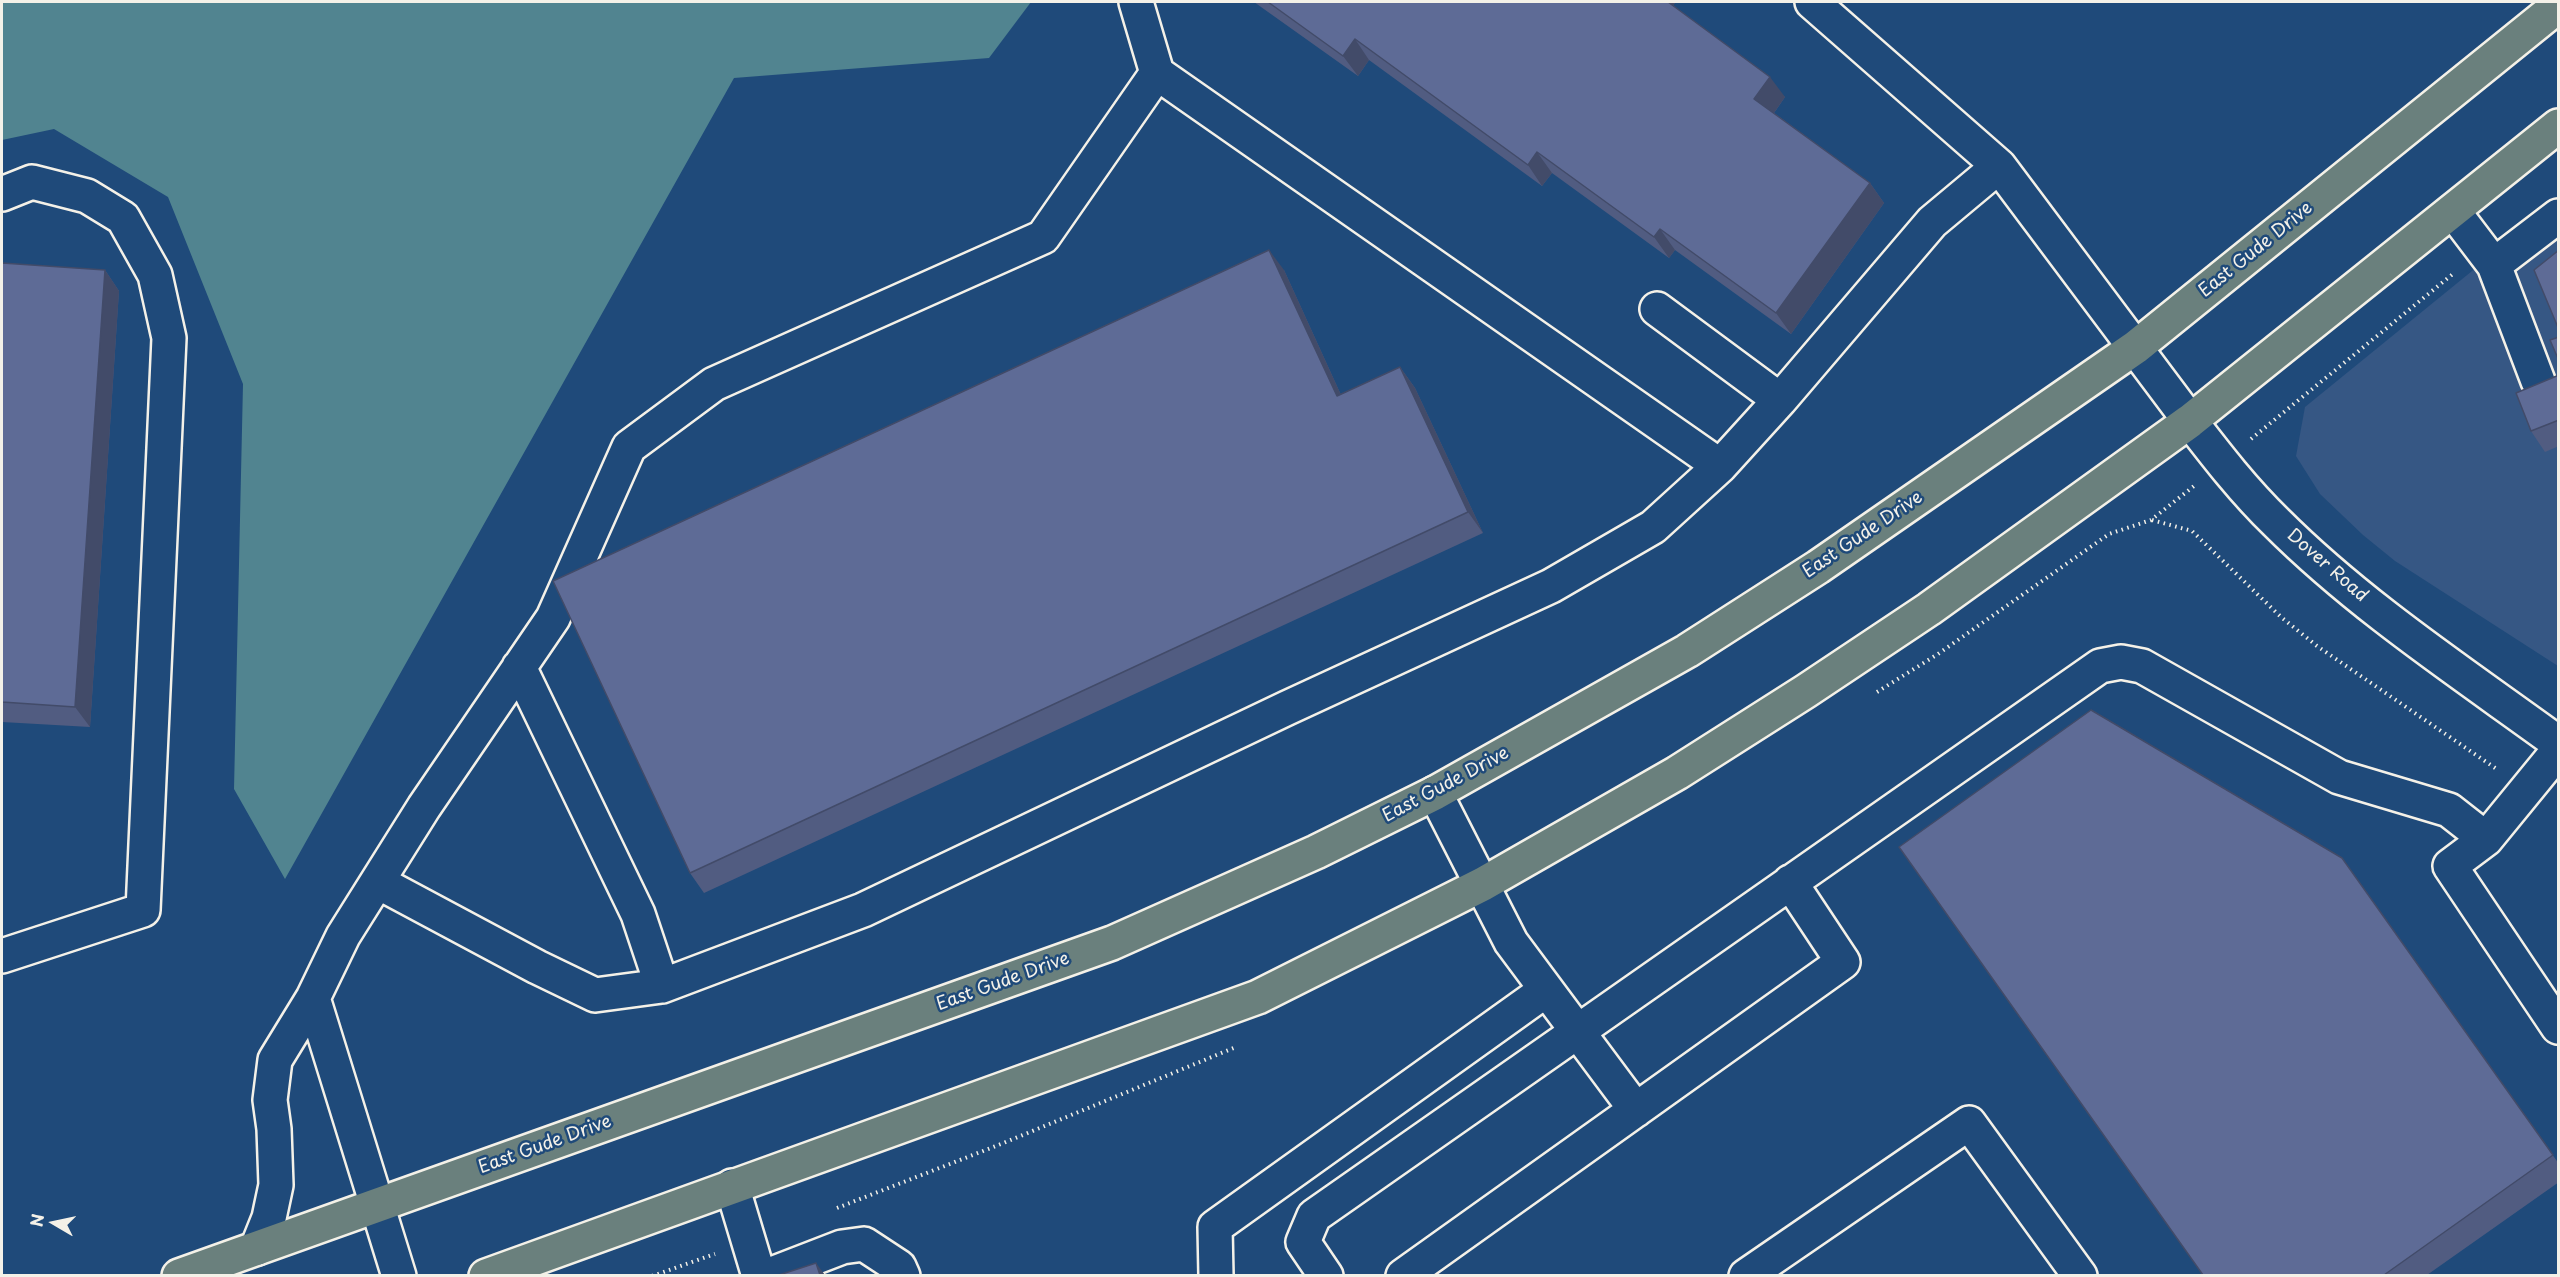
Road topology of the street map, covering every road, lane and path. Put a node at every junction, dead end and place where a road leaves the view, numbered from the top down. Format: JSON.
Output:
{"nodes":[{"id":1,"x":1136,"y":2,"type":"edge"},
{"id":2,"x":1812,"y":2,"type":"edge"},
{"id":3,"x":2559,"y":6,"type":"edge"},
{"id":4,"x":1157,"y":73,"type":"junction"},
{"id":5,"x":2559,"y":126,"type":"edge"},
{"id":6,"x":1999,"y":166,"type":"junction"},
{"id":7,"x":2,"y":194,"type":"edge"},
{"id":8,"x":2453,"y":210,"type":"junction"},
{"id":9,"x":2559,"y":216,"type":"edge"},
{"id":10,"x":2494,"y":265,"type":"junction"},
{"id":11,"x":1657,"y":309,"type":"dead end"},
{"id":12,"x":2136,"y":347,"type":"junction"},
{"id":13,"x":2538,"y":381,"type":"edge"},
{"id":14,"x":1780,"y":400,"type":"junction"},
{"id":15,"x":2190,"y":422,"type":"junction"},
{"id":16,"x":1720,"y":466,"type":"junction"},
{"id":17,"x":2151,"y":520,"type":"dead end"},
{"id":18,"x":519,"y":667,"type":"junction"},
{"id":19,"x":2559,"y":743,"type":"edge"},
{"id":20,"x":2559,"y":751,"type":"edge"},
{"id":21,"x":2526,"y":789,"type":"junction"},
{"id":22,"x":1435,"y":793,"type":"junction"},
{"id":23,"x":2486,"y":838,"type":"junction"},
{"id":24,"x":378,"y":882,"type":"junction"},
{"id":25,"x":1790,"y":882,"type":"junction"},
{"id":26,"x":1483,"y":884,"type":"junction"},
{"id":27,"x":2,"y":956,"type":"edge"},
{"id":28,"x":662,"y":986,"type":"junction"},
{"id":29,"x":1546,"y":990,"type":"junction"},
{"id":30,"x":313,"y":998,"type":"junction"},
{"id":31,"x":2559,"y":1027,"type":"edge"},
{"id":32,"x":1577,"y":1032,"type":"junction"},
{"id":33,"x":1636,"y":1110,"type":"junction"},
{"id":34,"x":732,"y":1186,"type":"junction"},
{"id":35,"x":378,"y":1205,"type":"junction"},
{"id":36,"x":257,"y":1248,"type":"junction"},
{"id":37,"x":179,"y":1275,"type":"edge"},
{"id":38,"x":399,"y":1275,"type":"edge"},
{"id":39,"x":486,"y":1275,"type":"edge"},
{"id":40,"x":759,"y":1275,"type":"edge"},
{"id":41,"x":767,"y":1275,"type":"edge"},
{"id":42,"x":903,"y":1275,"type":"edge"},
{"id":43,"x":1216,"y":1275,"type":"edge"},
{"id":44,"x":1326,"y":1275,"type":"edge"},
{"id":45,"x":1403,"y":1275,"type":"edge"},
{"id":46,"x":1746,"y":1275,"type":"edge"},
{"id":47,"x":2080,"y":1275,"type":"edge"}],
"edges":[{"from":1,"to":4,"type":"street"},
{"from":2,"to":6,"type":"street","name":"Dover Road"},
{"from":3,"to":12,"type":"main road","name":"East Gude Drive"},
{"from":4,"to":16,"type":"street"},
{"from":4,"to":18,"type":"street"},
{"from":5,"to":8,"type":"main road"},
{"from":6,"to":12,"type":"street","name":"Dover Road"},
{"from":6,"to":14,"type":"street"},
{"from":7,"to":27,"type":"street"},
{"from":8,"to":10,"type":"street"},
{"from":8,"to":15,"type":"main road"},
{"from":9,"to":10,"type":"street"},
{"from":10,"to":13,"type":"street"},
{"from":11,"to":14,"type":"street"},
{"from":12,"to":15,"type":"street","name":"Dover Road"},
{"from":12,"to":22,"type":"main road","name":"East Gude Drive"},
{"from":14,"to":16,"type":"street"},
{"from":15,"to":19,"type":"street","name":"Dover Road"},
{"from":15,"to":26,"type":"main road"},
{"from":16,"to":28,"type":"street"},
{"from":17,"to":21,"type":"path"},
{"from":18,"to":24,"type":"street"},
{"from":18,"to":28,"type":"street"},
{"from":20,"to":21,"type":"street"},
{"from":21,"to":23,"type":"street"},
{"from":22,"to":26,"type":"street"},
{"from":22,"to":35,"type":"main road","name":"East Gude Drive"},
{"from":23,"to":25,"type":"street"},
{"from":23,"to":31,"type":"street"},
{"from":24,"to":28,"type":"street"},
{"from":24,"to":30,"type":"street"},
{"from":25,"to":32,"type":"street"},
{"from":25,"to":33,"type":"street"},
{"from":26,"to":29,"type":"street"},
{"from":26,"to":34,"type":"main road"},
{"from":29,"to":32,"type":"street"},
{"from":29,"to":43,"type":"street"},
{"from":30,"to":35,"type":"street"},
{"from":30,"to":36,"type":"street"},
{"from":32,"to":33,"type":"street"},
{"from":32,"to":44,"type":"street"},
{"from":33,"to":45,"type":"street"},
{"from":34,"to":39,"type":"main road"},
{"from":34,"to":40,"type":"street"},
{"from":35,"to":36,"type":"main road","name":"East Gude Drive"},
{"from":35,"to":38,"type":"street"},
{"from":36,"to":37,"type":"main road","name":"East Gude Drive"},
{"from":41,"to":42,"type":"street"},
{"from":46,"to":47,"type":"street"}]}
